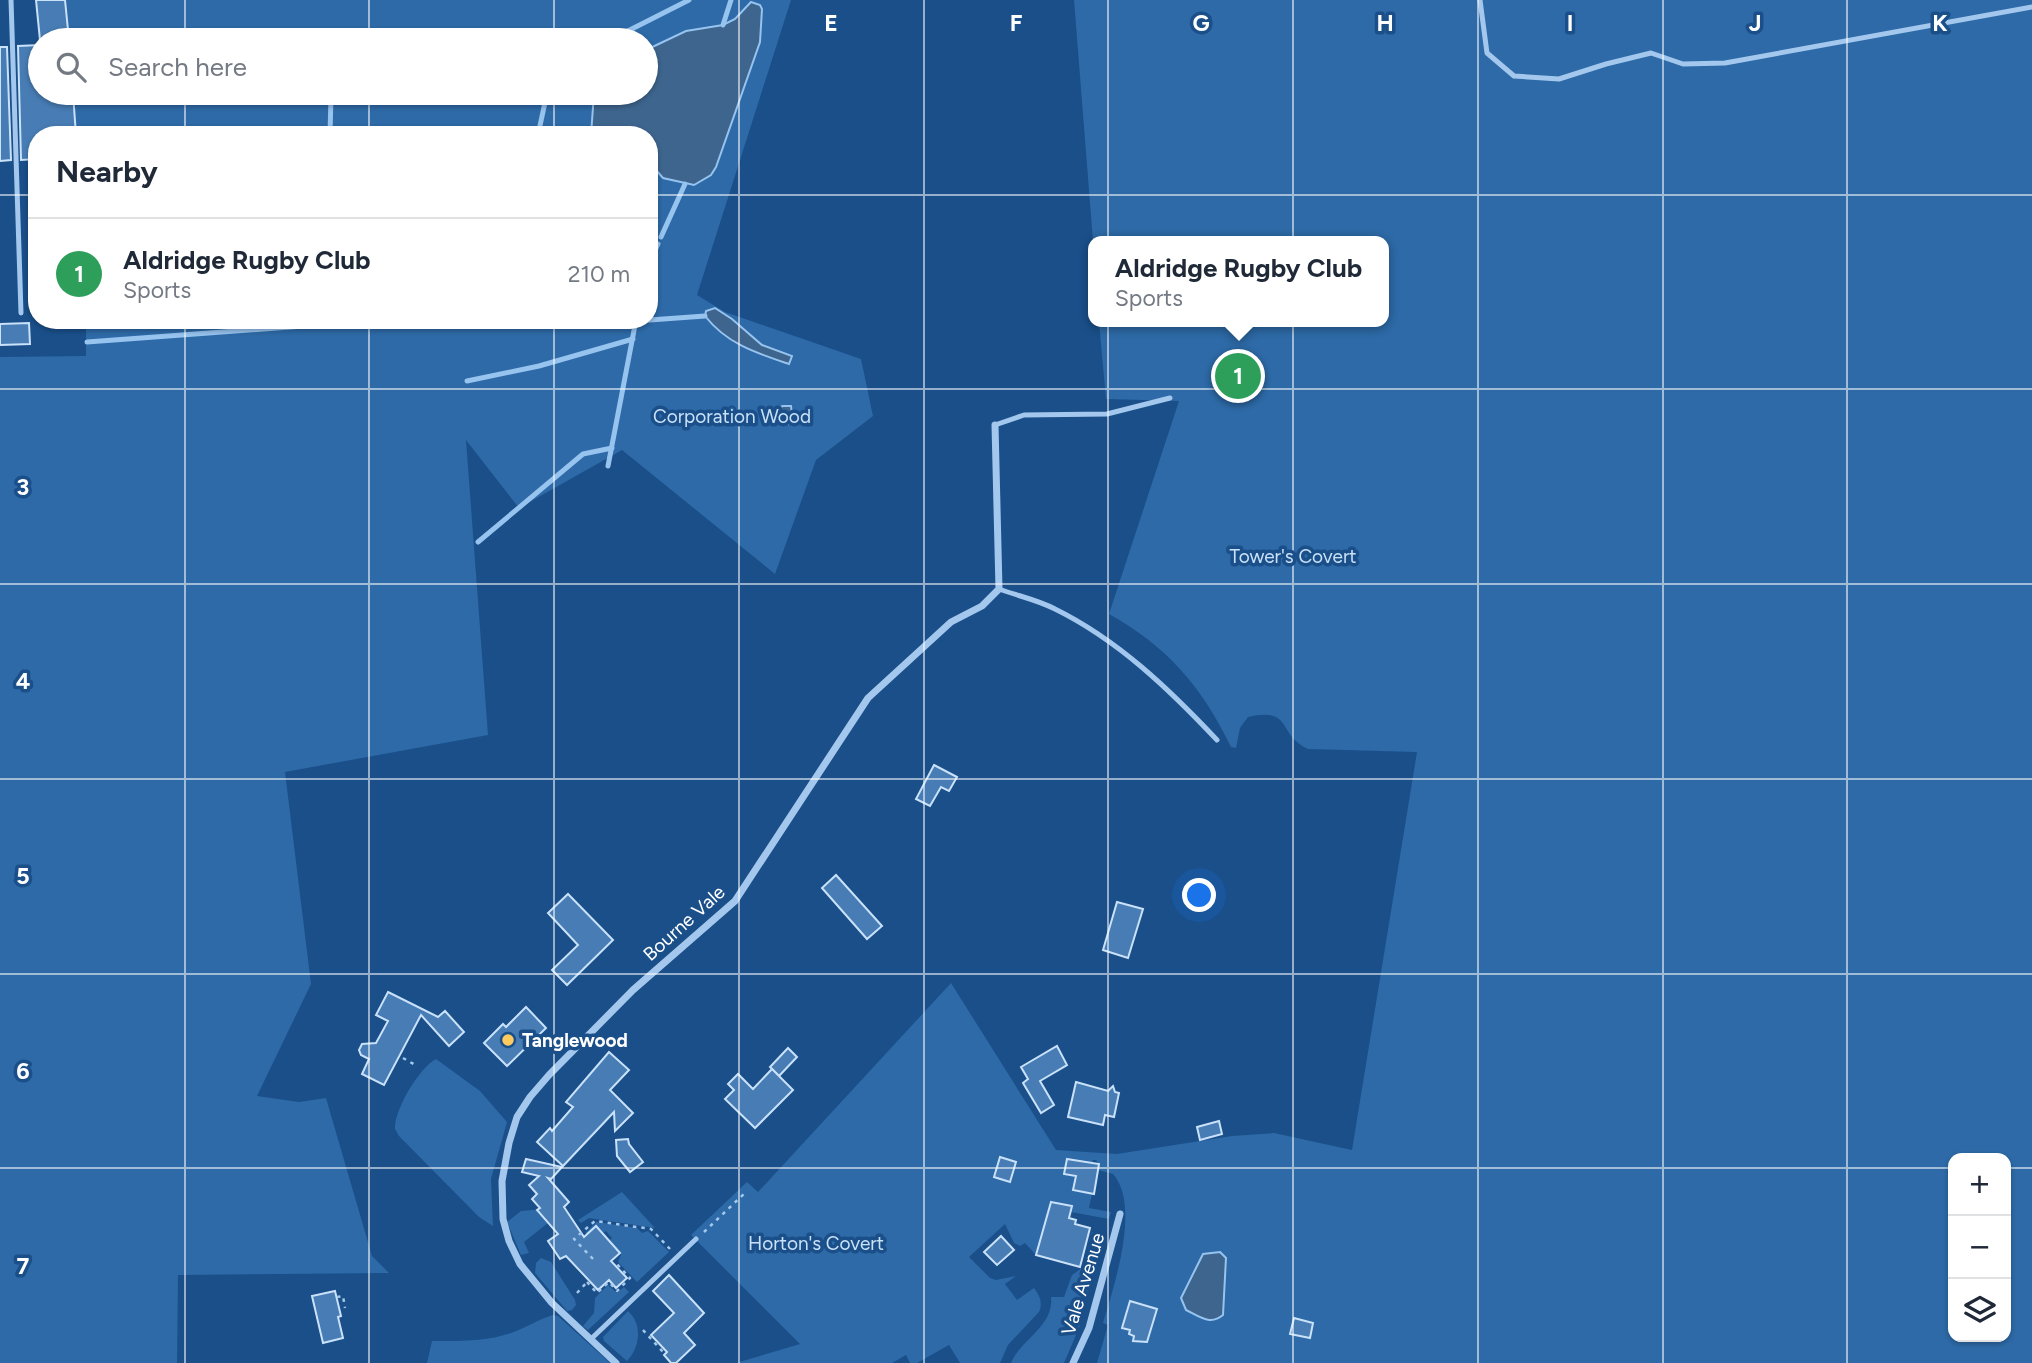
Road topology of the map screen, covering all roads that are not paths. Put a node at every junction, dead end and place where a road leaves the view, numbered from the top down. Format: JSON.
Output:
{"nodes":[{"id":1,"x":11,"y":0,"type":"edge"},
{"id":2,"x":1480,"y":0,"type":"edge"},
{"id":3,"x":2032,"y":7,"type":"edge"},
{"id":4,"x":21,"y":313,"type":"dead end"},
{"id":5,"x":1170,"y":398,"type":"dead end"},
{"id":6,"x":995,"y":425,"type":"joint"},
{"id":7,"x":999,"y":589,"type":"junction"},
{"id":8,"x":1217,"y":740,"type":"dead end"},
{"id":9,"x":1120,"y":1214,"type":"dead end"},
{"id":10,"x":696,"y":1239,"type":"road end"},
{"id":11,"x":591,"y":1339,"type":"junction"},
{"id":12,"x":616,"y":1363,"type":"edge"},
{"id":13,"x":1073,"y":1363,"type":"edge"}],
"edges":[{"from":1,"to":4,"type":"lane"},
{"from":2,"to":3,"type":"lane"},
{"from":5,"to":6,"type":"lane"},
{"from":6,"to":7,"type":"street"},
{"from":7,"to":8,"type":"lane"},
{"from":7,"to":11,"type":"street","name":"Bourne Vale"},
{"from":9,"to":13,"type":"street","name":"Vale Avenue"},
{"from":10,"to":11,"type":"lane"},
{"from":11,"to":12,"type":"street","name":"Bourne Vale"}]}
